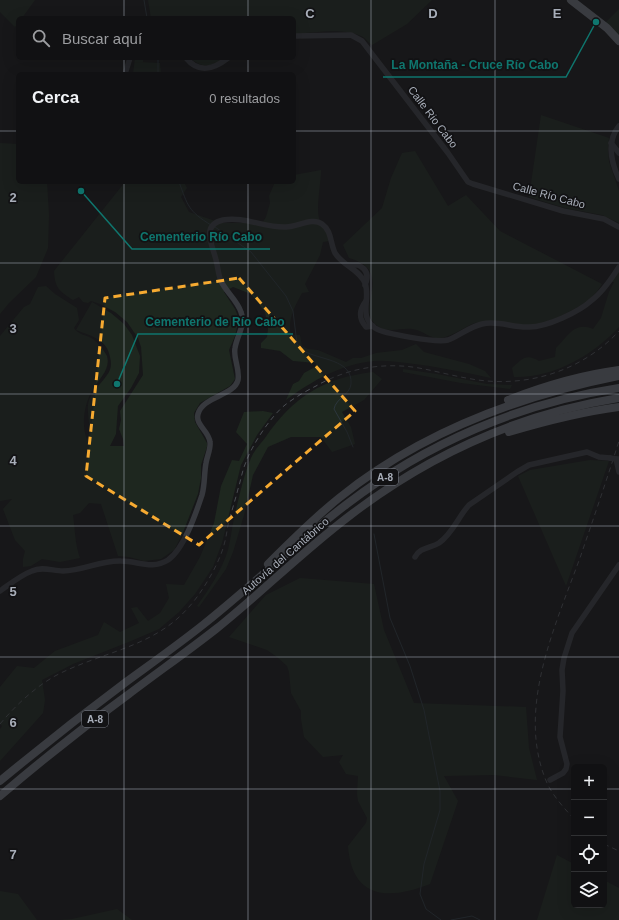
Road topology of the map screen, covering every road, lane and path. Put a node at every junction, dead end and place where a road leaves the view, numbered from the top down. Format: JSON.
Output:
{"nodes":[{"id":1,"x":571,"y":0,"type":"edge"},
{"id":2,"x":296,"y":36,"type":"edge"},
{"id":3,"x":619,"y":41,"type":"edge"},
{"id":4,"x":129,"y":60,"type":"edge"},
{"id":5,"x":188,"y":60,"type":"edge"},
{"id":6,"x":225,"y":60,"type":"edge"},
{"id":7,"x":126,"y":72,"type":"edge"},
{"id":8,"x":619,"y":126,"type":"edge"},
{"id":9,"x":611,"y":143,"type":"junction"},
{"id":10,"x":619,"y":153,"type":"edge"},
{"id":11,"x":619,"y":179,"type":"edge"},
{"id":12,"x":473,"y":184,"type":"joint"},
{"id":13,"x":619,"y":227,"type":"edge"},
{"id":14,"x":619,"y":267,"type":"edge"},
{"id":15,"x":619,"y":370,"type":"edge"},
{"id":16,"x":619,"y":376,"type":"edge"},
{"id":17,"x":619,"y":388,"type":"edge"},
{"id":18,"x":619,"y":398,"type":"edge"},
{"id":19,"x":619,"y":407,"type":"edge"},
{"id":20,"x":615,"y":459,"type":"edge"},
{"id":21,"x":619,"y":472,"type":"edge"},
{"id":22,"x":359,"y":483,"type":"junction"},
{"id":23,"x":384,"y":491,"type":"junction"},
{"id":24,"x":415,"y":557,"type":"dead end"},
{"id":25,"x":619,"y":565,"type":"edge"},
{"id":26,"x":0,"y":590,"type":"edge"},
{"id":27,"x":189,"y":636,"type":"junction"},
{"id":28,"x":550,"y":780,"type":"dead end"},
{"id":29,"x":0,"y":781,"type":"edge"},
{"id":30,"x":0,"y":796,"type":"edge"}],
"edges":[{"from":1,"to":3,"type":"highway"},
{"from":2,"to":12,"type":"street","name":"Calle Rio Cabo"},
{"from":4,"to":7,"type":"street"},
{"from":5,"to":6,"type":"street"},
{"from":8,"to":9,"type":"street"},
{"from":9,"to":10,"type":"street"},
{"from":9,"to":11,"type":"street"},
{"from":12,"to":13,"type":"street","name":"Calle Río Cabo"},
{"from":14,"to":26,"type":"street"},
{"from":15,"to":22,"type":"highway"},
{"from":16,"to":22,"type":"highway"},
{"from":17,"to":27,"type":"highway","name":"Autovía del Cantábrico","number":"A-8"},
{"from":18,"to":23,"type":"highway","name":"Autovía del Cantábrico","number":"A-8"},
{"from":19,"to":23,"type":"highway"},
{"from":20,"to":21,"type":"street"},
{"from":20,"to":24,"type":"street"},
{"from":22,"to":27,"type":"highway"},
{"from":23,"to":30,"type":"highway","name":"Autovía del Cantábrico","number":"A-8"},
{"from":25,"to":28,"type":"street"},
{"from":27,"to":29,"type":"highway","name":"Autovía del Cantábrico","number":"A-8"}]}
